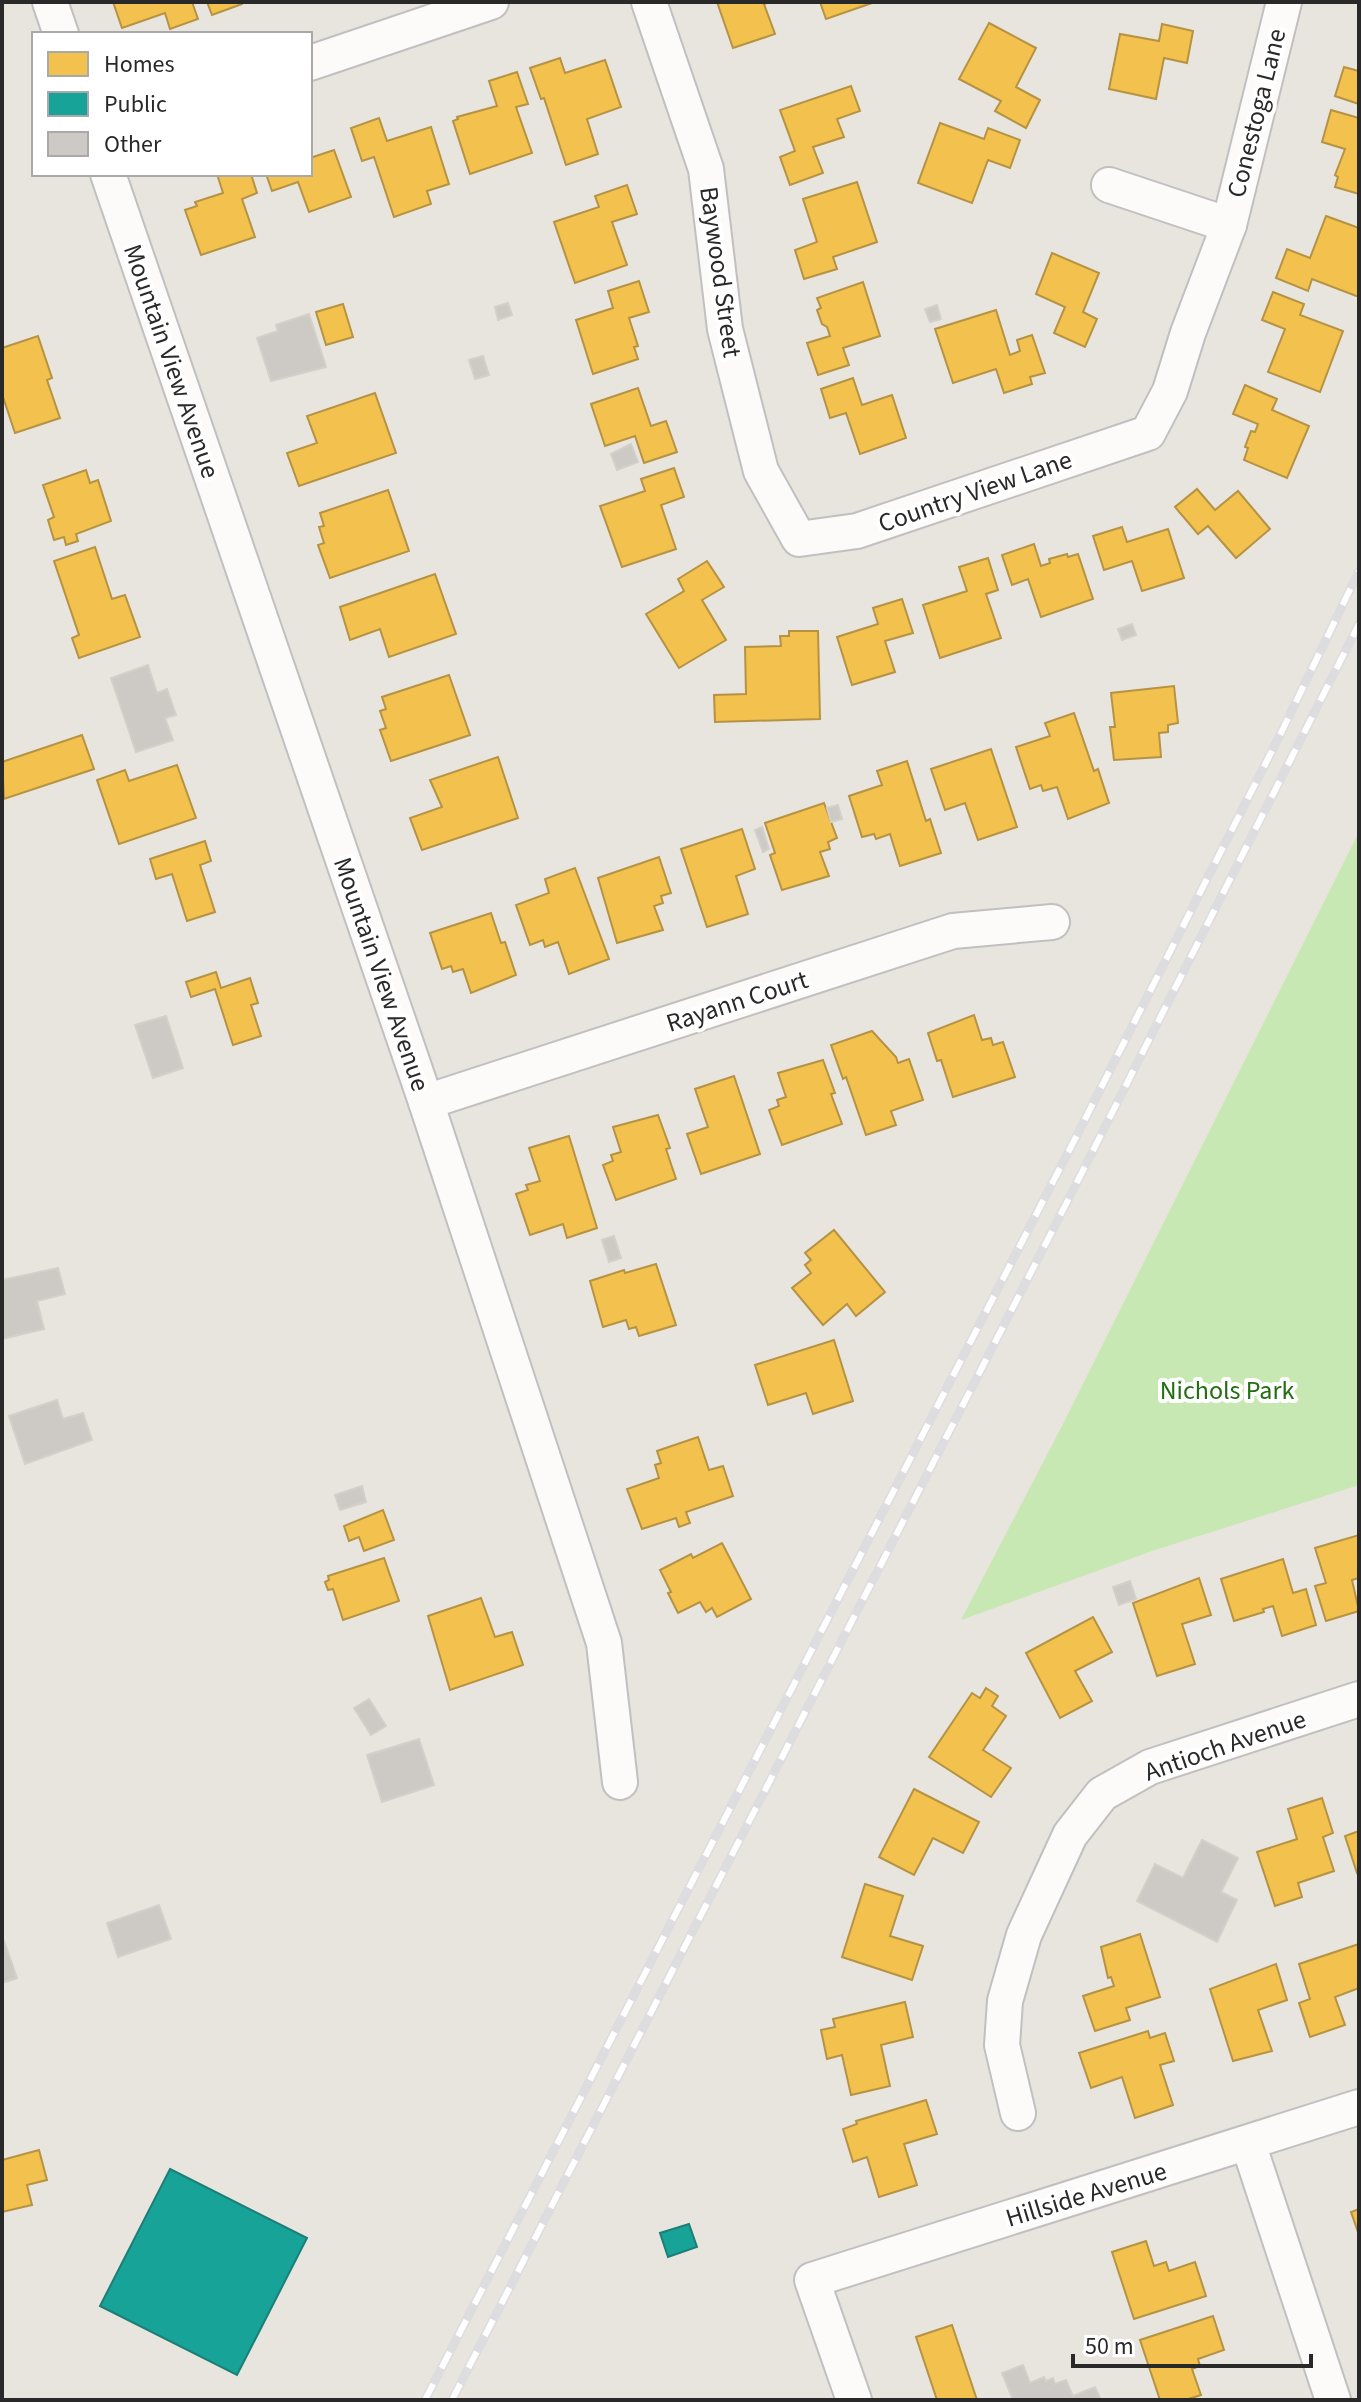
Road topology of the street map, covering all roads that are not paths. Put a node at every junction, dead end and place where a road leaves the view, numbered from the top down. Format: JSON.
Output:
{"nodes":[{"id":1,"x":50,"y":2,"type":"edge"},
{"id":2,"x":491,"y":2,"type":"edge"},
{"id":3,"x":649,"y":2,"type":"edge"},
{"id":4,"x":1284,"y":2,"type":"edge"},
{"id":5,"x":60,"y":32,"type":"edge"},
{"id":6,"x":312,"y":62,"type":"edge"},
{"id":7,"x":109,"y":176,"type":"edge"},
{"id":8,"x":1109,"y":185,"type":"dead end"},
{"id":9,"x":1229,"y":225,"type":"junction"},
{"id":10,"x":1148,"y":433,"type":"joint"},
{"id":11,"x":799,"y":539,"type":"joint"},
{"id":12,"x":1052,"y":922,"type":"dead end"},
{"id":13,"x":426,"y":1102,"type":"junction"},
{"id":14,"x":1359,"y":1699,"type":"edge"},
{"id":15,"x":620,"y":1782,"type":"dead end"},
{"id":16,"x":1359,"y":2107,"type":"edge"},
{"id":17,"x":1018,"y":2113,"type":"dead end"},
{"id":18,"x":1248,"y":2143,"type":"junction"},
{"id":19,"x":854,"y":2400,"type":"edge"},
{"id":20,"x":1333,"y":2400,"type":"edge"}],
"edges":[{"from":1,"to":5,"type":"street"},
{"from":2,"to":6,"type":"street"},
{"from":3,"to":11,"type":"street","name":"Baywood Street"},
{"from":4,"to":9,"type":"street","name":"Conestoga Lane"},
{"from":7,"to":13,"type":"street","name":"Mountain View Avenue"},
{"from":8,"to":9,"type":"street","name":"Conestoga Lane"},
{"from":9,"to":10,"type":"street","name":"Conestoga Lane"},
{"from":10,"to":11,"type":"street","name":"Country View Lane"},
{"from":12,"to":13,"type":"street","name":"Rayann Court"},
{"from":13,"to":15,"type":"street","name":"Mountain View Avenue"},
{"from":14,"to":17,"type":"street","name":"Antioch Avenue"},
{"from":16,"to":18,"type":"street","name":"Hillside Avenue"},
{"from":18,"to":19,"type":"street","name":"Hillside Avenue"},
{"from":18,"to":20,"type":"street"}]}
